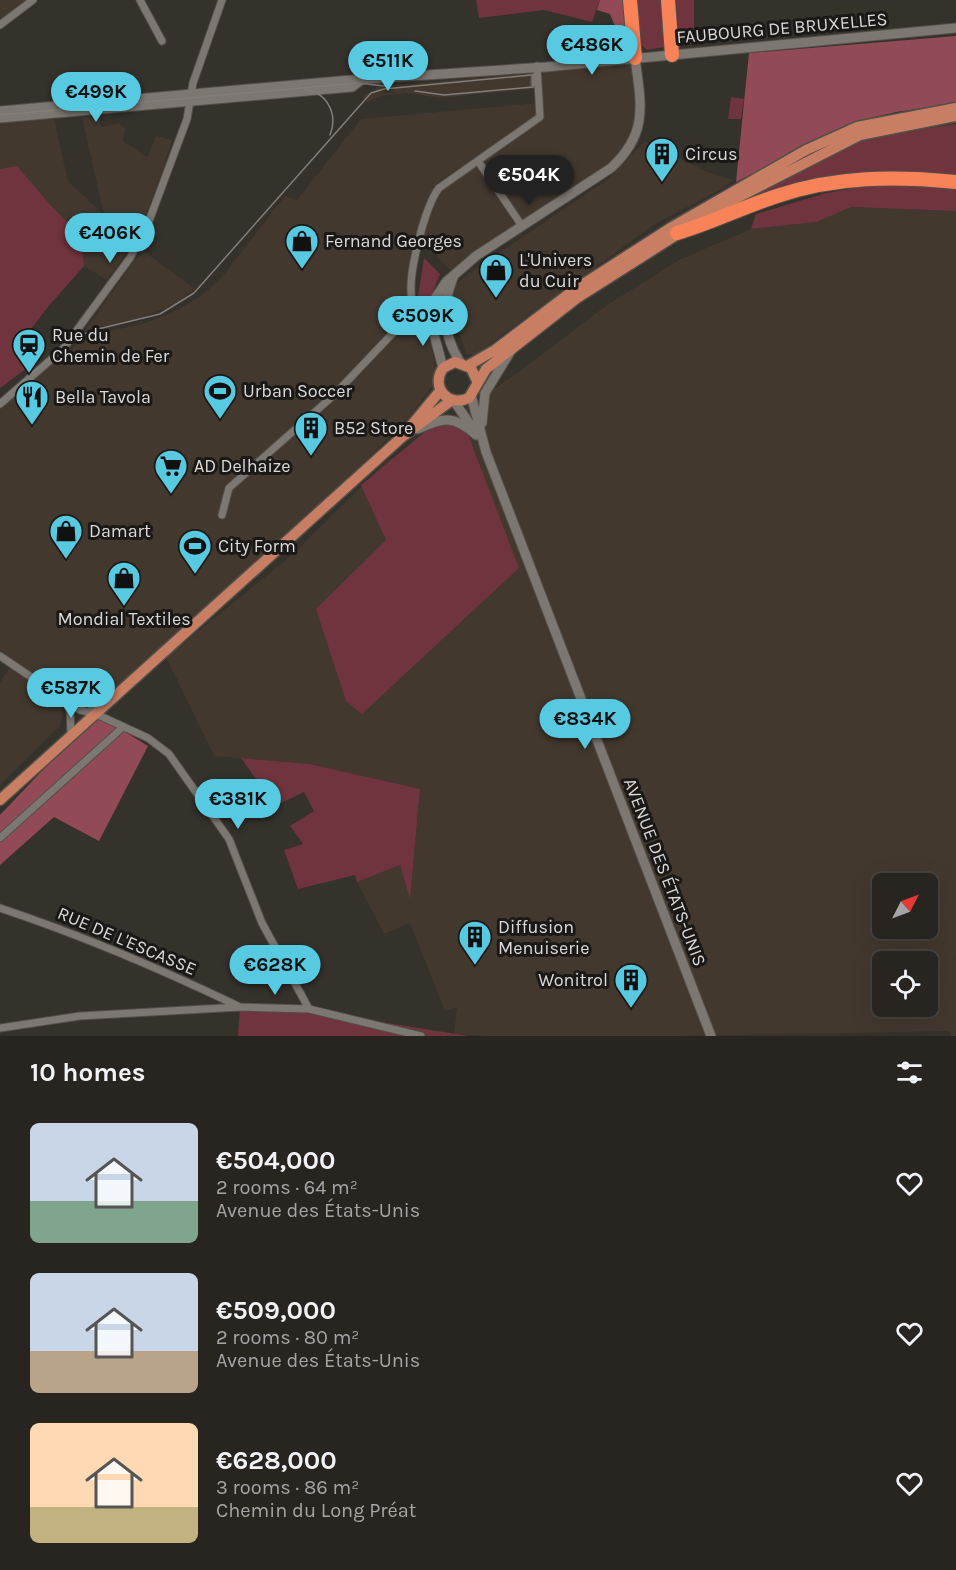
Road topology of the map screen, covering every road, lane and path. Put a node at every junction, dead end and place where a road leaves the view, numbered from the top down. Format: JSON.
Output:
{"nodes":[{"id":1,"x":33,"y":0,"type":"edge"},
{"id":2,"x":140,"y":0,"type":"edge"},
{"id":3,"x":222,"y":0,"type":"edge"},
{"id":4,"x":630,"y":0,"type":"edge"},
{"id":5,"x":668,"y":0,"type":"edge"},
{"id":6,"x":0,"y":25,"type":"edge"},
{"id":7,"x":956,"y":28,"type":"edge"},
{"id":8,"x":162,"y":41,"type":"dead end"},
{"id":9,"x":672,"y":55,"type":"junction"},
{"id":10,"x":635,"y":58,"type":"junction"},
{"id":11,"x":532,"y":72,"type":"junction"},
{"id":12,"x":534,"y":84,"type":"dead end"},
{"id":13,"x":190,"y":99,"type":"junction"},
{"id":14,"x":956,"y":108,"type":"edge"},
{"id":15,"x":0,"y":111,"type":"edge"},
{"id":16,"x":956,"y":117,"type":"edge"},
{"id":17,"x":0,"y":118,"type":"edge"},
{"id":18,"x":478,"y":161,"type":"junction"},
{"id":19,"x":956,"y":182,"type":"edge"},
{"id":20,"x":522,"y":226,"type":"junction"},
{"id":21,"x":677,"y":233,"type":"junction"},
{"id":22,"x":454,"y":276,"type":"junction"},
{"id":23,"x":414,"y":305,"type":"junction"},
{"id":24,"x":432,"y":308,"type":"junction"},
{"id":25,"x":411,"y":314,"type":"junction"},
{"id":26,"x":444,"y":314,"type":"junction"},
{"id":27,"x":430,"y":319,"type":"junction"},
{"id":28,"x":512,"y":349,"type":"junction"},
{"id":29,"x":464,"y":364,"type":"junction"},
{"id":30,"x":443,"y":368,"type":"junction"},
{"id":31,"x":477,"y":381,"type":"junction"},
{"id":32,"x":440,"y":391,"type":"junction"},
{"id":33,"x":471,"y":395,"type":"junction"},
{"id":34,"x":453,"y":400,"type":"junction"},
{"id":35,"x":0,"y":404,"type":"edge"},
{"id":36,"x":478,"y":432,"type":"junction"},
{"id":37,"x":402,"y":437,"type":"junction"},
{"id":38,"x":222,"y":515,"type":"dead end"},
{"id":39,"x":0,"y":656,"type":"edge"},
{"id":40,"x":60,"y":695,"type":"junction"},
{"id":41,"x":96,"y":714,"type":"junction"},
{"id":42,"x":123,"y":727,"type":"junction"},
{"id":43,"x":70,"y":736,"type":"junction"},
{"id":44,"x":0,"y":800,"type":"edge"},
{"id":45,"x":0,"y":838,"type":"edge"},
{"id":46,"x":0,"y":908,"type":"edge"},
{"id":47,"x":240,"y":1007,"type":"junction"},
{"id":48,"x":309,"y":1009,"type":"junction"},
{"id":49,"x":0,"y":1028,"type":"edge"},
{"id":50,"x":419,"y":1036,"type":"edge"},
{"id":51,"x":711,"y":1036,"type":"edge"}],
"edges":[{"from":1,"to":6,"type":"street"},
{"from":2,"to":8,"type":"street"},
{"from":3,"to":13,"type":"street"},
{"from":4,"to":10,"type":"highway"},
{"from":5,"to":9,"type":"highway"},
{"from":7,"to":9,"type":"street","name":"FAUBOURG DE BRUXELLES"},
{"from":9,"to":10,"type":"street","name":"FAUBOURG DE BRUXELLES"},
{"from":10,"to":11,"type":"street","name":"FAUBOURG DE BRUXELLES"},
{"from":10,"to":20,"type":"street"},
{"from":11,"to":12,"type":"street"},
{"from":11,"to":13,"type":"street","name":"FAUBOURG DE BRUXELLES"},
{"from":11,"to":18,"type":"street"},
{"from":13,"to":15,"type":"street","name":"FAUBOURG DE BRUXELLES"},
{"from":13,"to":17,"type":"street","name":"FAUBOURG DE BRUXELLES"},
{"from":13,"to":35,"type":"street"},
{"from":14,"to":29,"type":"main road"},
{"from":16,"to":21,"type":"main road"},
{"from":18,"to":20,"type":"street"},
{"from":18,"to":23,"type":"street"},
{"from":19,"to":21,"type":"highway"},
{"from":20,"to":22,"type":"street"},
{"from":21,"to":28,"type":"main road"},
{"from":22,"to":24,"type":"street"},
{"from":22,"to":26,"type":"street"},
{"from":23,"to":24,"type":"street"},
{"from":23,"to":25,"type":"street"},
{"from":24,"to":26,"type":"street"},
{"from":24,"to":27,"type":"street"},
{"from":25,"to":27,"type":"street"},
{"from":25,"to":38,"type":"street"},
{"from":26,"to":27,"type":"street"},
{"from":26,"to":29,"type":"street"},
{"from":27,"to":30,"type":"street"},
{"from":28,"to":31,"type":"main road"},
{"from":28,"to":36,"type":"street"},
{"from":29,"to":30,"type":"main road"},
{"from":29,"to":31,"type":"main road"},
{"from":30,"to":32,"type":"main road"},
{"from":31,"to":33,"type":"main road"},
{"from":32,"to":34,"type":"main road"},
{"from":32,"to":37,"type":"main road"},
{"from":33,"to":34,"type":"main road"},
{"from":33,"to":36,"type":"street","name":"AVENUE DES ÉTATS-UNIS"},
{"from":34,"to":36,"type":"street","name":"AVENUE DES ÉTATS-UNIS"},
{"from":34,"to":37,"type":"main road"},
{"from":36,"to":37,"type":"street"},
{"from":36,"to":51,"type":"street","name":"AVENUE DES ÉTATS-UNIS"},
{"from":37,"to":41,"type":"main road"},
{"from":39,"to":40,"type":"street"},
{"from":40,"to":41,"type":"street"},
{"from":40,"to":43,"type":"street"},
{"from":41,"to":42,"type":"street"},
{"from":41,"to":43,"type":"main road"},
{"from":42,"to":45,"type":"street"},
{"from":42,"to":48,"type":"street"},
{"from":43,"to":44,"type":"main road"},
{"from":46,"to":47,"type":"street","name":"RUE DE L'ESCASSE"},
{"from":47,"to":48,"type":"street"},
{"from":47,"to":49,"type":"street"},
{"from":48,"to":50,"type":"street"}]}
